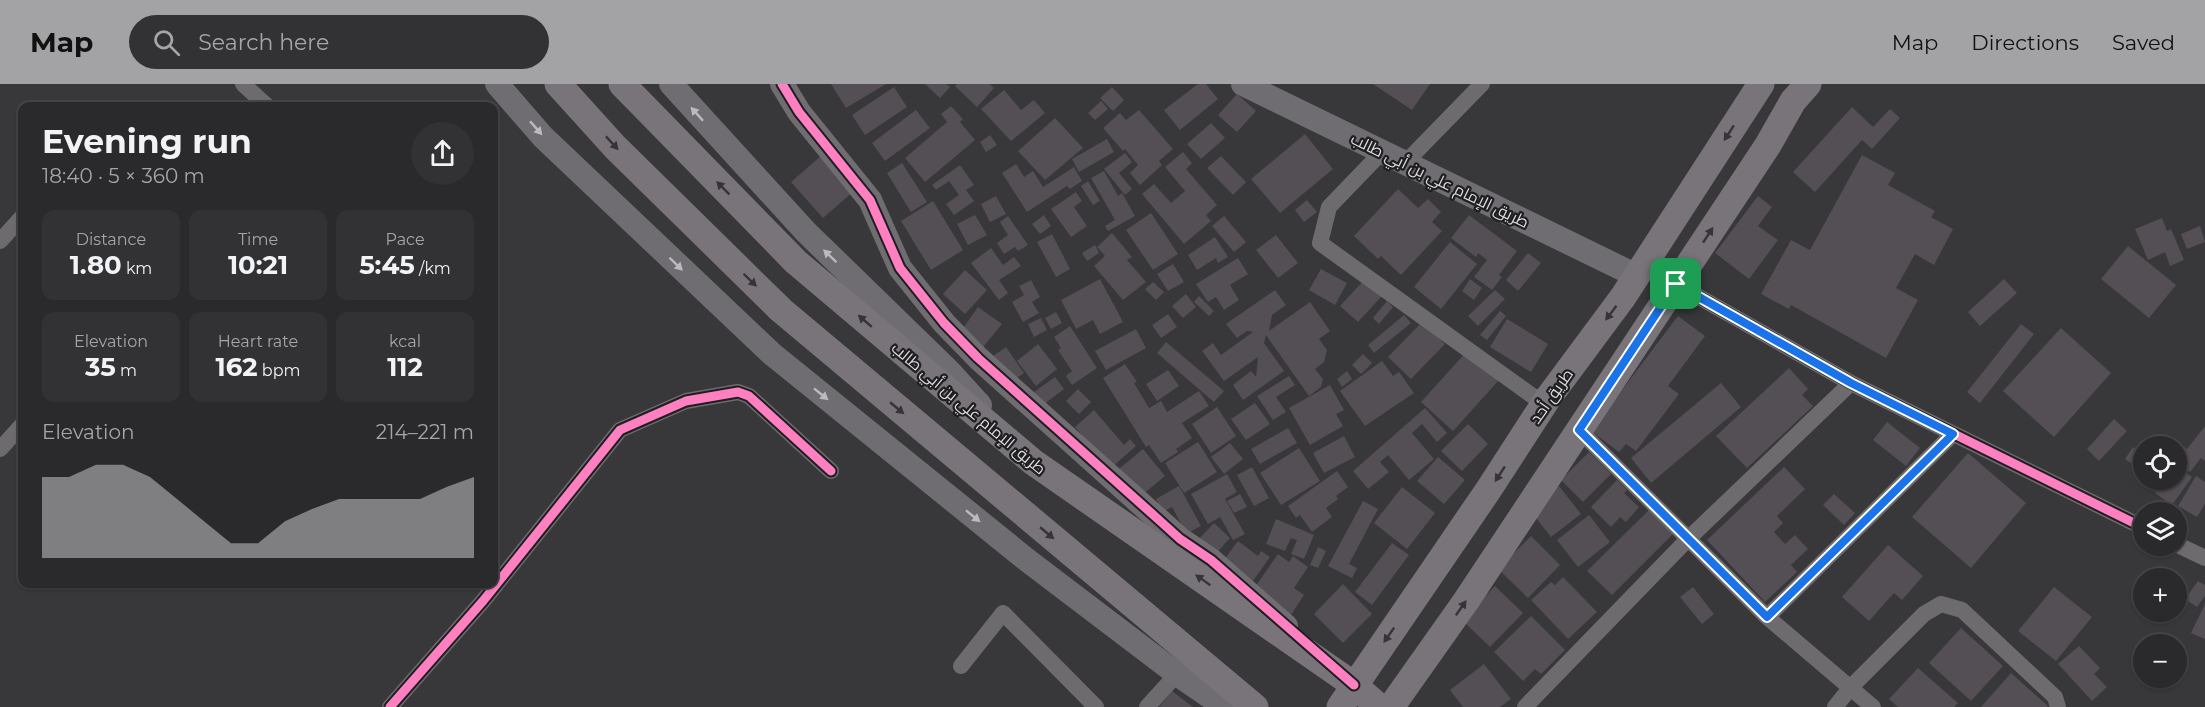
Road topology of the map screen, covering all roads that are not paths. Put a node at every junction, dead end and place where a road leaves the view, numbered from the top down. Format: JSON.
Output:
{"nodes":[{"id":1,"x":243,"y":84,"type":"edge"},
{"id":2,"x":498,"y":84,"type":"edge"},
{"id":3,"x":558,"y":84,"type":"edge"},
{"id":4,"x":622,"y":84,"type":"edge"},
{"id":5,"x":670,"y":84,"type":"edge"},
{"id":6,"x":782,"y":84,"type":"edge"},
{"id":7,"x":1243,"y":84,"type":"edge"},
{"id":8,"x":1482,"y":84,"type":"edge"},
{"id":9,"x":1761,"y":84,"type":"edge"},
{"id":10,"x":1808,"y":84,"type":"edge"},
{"id":11,"x":263,"y":102,"type":"edge"},
{"id":12,"x":1382,"y":152,"type":"junction"},
{"id":13,"x":1405,"y":163,"type":"junction"},
{"id":14,"x":18,"y":221,"type":"edge"},
{"id":15,"x":0,"y":241,"type":"edge"},
{"id":16,"x":1636,"y":276,"type":"junction"},
{"id":17,"x":1676,"y":284,"type":"junction"},
{"id":18,"x":1851,"y":383,"type":"junction"},
{"id":19,"x":1548,"y":398,"type":"junction"},
{"id":20,"x":18,"y":429,"type":"edge"},
{"id":21,"x":1579,"y":430,"type":"junction"},
{"id":22,"x":1953,"y":434,"type":"junction"},
{"id":23,"x":0,"y":449,"type":"edge"},
{"id":24,"x":1033,"y":462,"type":"junction"},
{"id":25,"x":831,"y":471,"type":"dead end"},
{"id":26,"x":2133,"y":523,"type":"edge"},
{"id":27,"x":1688,"y":538,"type":"junction"},
{"id":28,"x":2187,"y":549,"type":"edge"},
{"id":29,"x":2205,"y":558,"type":"edge"},
{"id":30,"x":498,"y":582,"type":"edge"},
{"id":31,"x":493,"y":588,"type":"edge"},
{"id":32,"x":1767,"y":617,"type":"junction"},
{"id":33,"x":961,"y":666,"type":"dead end"},
{"id":34,"x":1177,"y":674,"type":"junction"},
{"id":35,"x":1851,"y":687,"type":"junction"},
{"id":36,"x":1347,"y":696,"type":"edge"},
{"id":37,"x":390,"y":707,"type":"edge"},
{"id":38,"x":1096,"y":707,"type":"edge"},
{"id":39,"x":1147,"y":707,"type":"edge"},
{"id":40,"x":1225,"y":707,"type":"edge"},
{"id":41,"x":1255,"y":707,"type":"edge"},
{"id":42,"x":1379,"y":707,"type":"edge"},
{"id":43,"x":1391,"y":707,"type":"edge"},
{"id":44,"x":1525,"y":707,"type":"edge"},
{"id":45,"x":1835,"y":707,"type":"edge"},
{"id":46,"x":1873,"y":707,"type":"edge"},
{"id":47,"x":2058,"y":707,"type":"edge"}],
"edges":[{"from":1,"to":11,"type":"street"},
{"from":2,"to":34,"type":"main road","one_way":true},
{"from":3,"to":41,"type":"main road","one_way":true},
{"from":24,"to":4,"type":"main road","name":"طريق الإمام علي بن أبي طالب","one_way":true},
{"from":24,"to":5,"type":"main road","one_way":true},
{"from":6,"to":36,"type":"main road"},
{"from":7,"to":12,"type":"main road","name":"طريق الإمام علي بن أبي طالب"},
{"from":8,"to":13,"type":"street"},
{"from":9,"to":16,"type":"main road","name":"طريق أحد","one_way":true},
{"from":17,"to":10,"type":"main road","one_way":true},
{"from":12,"to":13,"type":"main road","name":"طريق الإمام علي بن أبي طالب"},
{"from":12,"to":19,"type":"street"},
{"from":13,"to":16,"type":"main road","name":"طريق الإمام علي بن أبي طالب"},
{"from":14,"to":15,"type":"street"},
{"from":16,"to":19,"type":"main road","name":"طريق أحد","one_way":true},
{"from":17,"to":18,"type":"street"},
{"from":17,"to":21,"type":"main road"},
{"from":18,"to":22,"type":"street"},
{"from":18,"to":27,"type":"street"},
{"from":19,"to":36,"type":"main road","name":"طريق أحد","one_way":true},
{"from":20,"to":23,"type":"street"},
{"from":21,"to":27,"type":"street"},
{"from":43,"to":21,"type":"main road","one_way":true},
{"from":22,"to":26,"type":"street"},
{"from":22,"to":32,"type":"street"},
{"from":36,"to":24,"type":"main road","name":"طريق الإمام علي بن أبي طالب","one_way":true},
{"from":25,"to":30,"type":"street"},
{"from":27,"to":32,"type":"street"},
{"from":27,"to":44,"type":"street"},
{"from":28,"to":29,"type":"street"},
{"from":31,"to":37,"type":"street"},
{"from":32,"to":35,"type":"street"},
{"from":33,"to":38,"type":"street"},
{"from":34,"to":39,"type":"street"},
{"from":34,"to":40,"type":"main road"},
{"from":35,"to":45,"type":"street"},
{"from":35,"to":46,"type":"street"},
{"from":35,"to":47,"type":"street"},
{"from":36,"to":42,"type":"main road","name":"طريق الإمام علي بن أبي طالب"}]}
